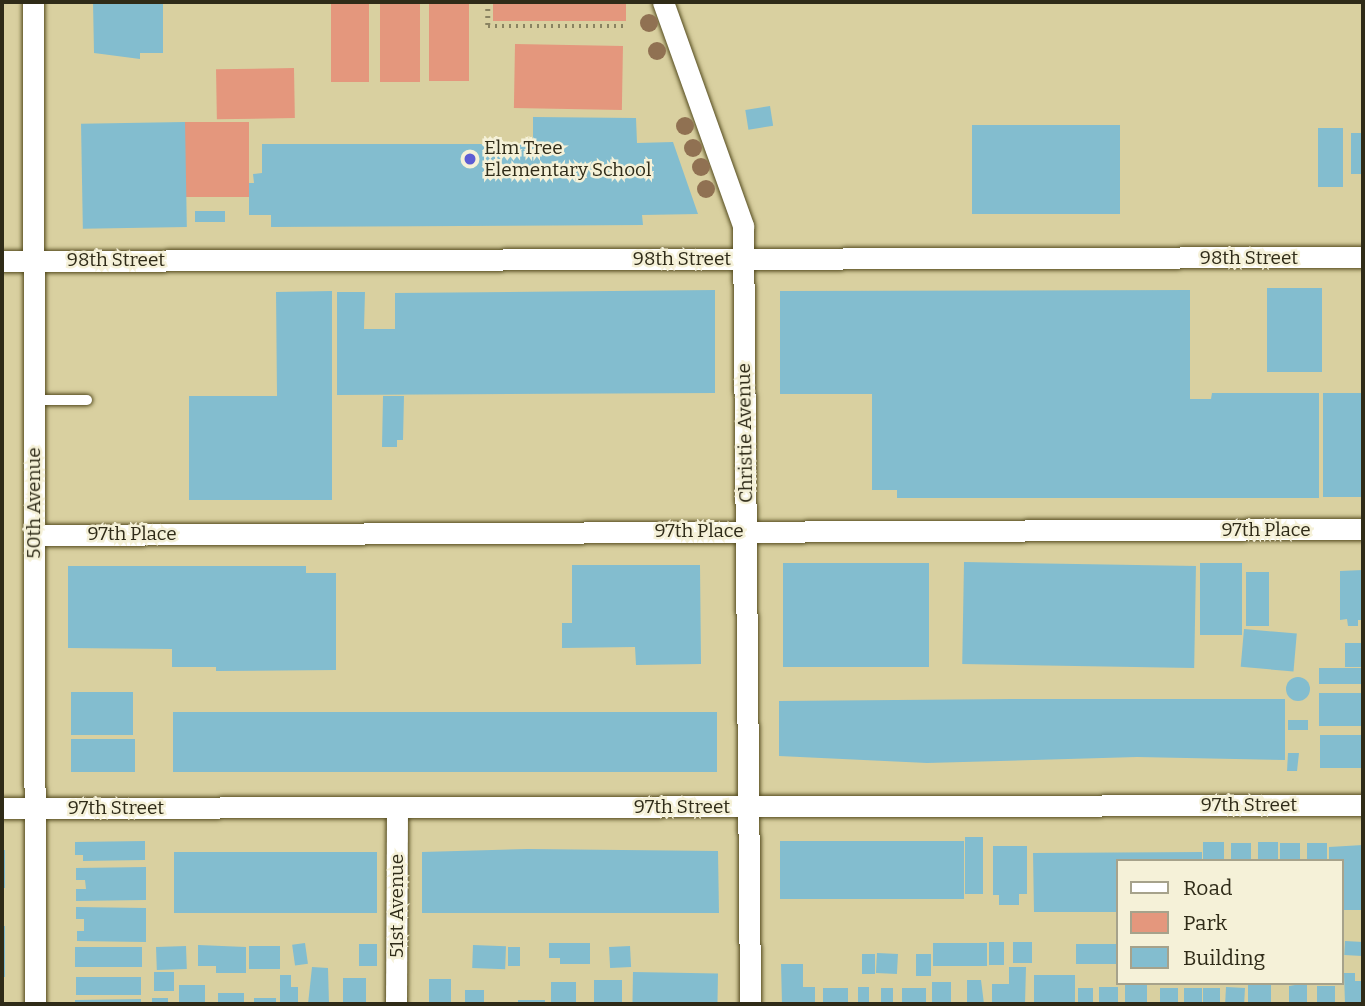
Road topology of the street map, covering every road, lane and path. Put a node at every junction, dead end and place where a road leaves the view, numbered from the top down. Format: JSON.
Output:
{"nodes":[{"id":1,"x":33,"y":2,"type":"edge"},
{"id":2,"x":488,"y":2,"type":"edge"},
{"id":3,"x":663,"y":2,"type":"edge"},
{"id":4,"x":626,"y":26,"type":"dead end"},
{"id":5,"x":1363,"y":257,"type":"edge"},
{"id":6,"x":743,"y":258,"type":"junction"},
{"id":7,"x":2,"y":261,"type":"edge"},
{"id":8,"x":34,"y":261,"type":"junction"},
{"id":9,"x":34,"y":400,"type":"junction"},
{"id":10,"x":87,"y":400,"type":"dead end"},
{"id":11,"x":1363,"y":529,"type":"edge"},
{"id":12,"x":745,"y":531,"type":"junction"},
{"id":13,"x":34,"y":534,"type":"junction"},
{"id":14,"x":1363,"y":805,"type":"edge"},
{"id":15,"x":750,"y":807,"type":"junction"},
{"id":16,"x":2,"y":808,"type":"edge"},
{"id":17,"x":34,"y":808,"type":"junction"},
{"id":18,"x":397,"y":808,"type":"junction"},
{"id":19,"x":35,"y":1004,"type":"edge"},
{"id":20,"x":396,"y":1004,"type":"edge"},
{"id":21,"x":750,"y":1004,"type":"edge"}],
"edges":[{"from":1,"to":8,"type":"street","name":"50th Avenue"},
{"from":2,"to":4,"type":"path"},
{"from":3,"to":6,"type":"street","name":"Christie Avenue"},
{"from":5,"to":6,"type":"street","name":"98th Street"},
{"from":6,"to":8,"type":"street","name":"98th Street"},
{"from":6,"to":12,"type":"street","name":"Christie Avenue"},
{"from":7,"to":8,"type":"street","name":"98th Street"},
{"from":8,"to":9,"type":"street","name":"50th Avenue"},
{"from":9,"to":10,"type":"lane"},
{"from":9,"to":13,"type":"street","name":"50th Avenue"},
{"from":11,"to":12,"type":"street","name":"97th Place"},
{"from":12,"to":13,"type":"street","name":"97th Place"},
{"from":12,"to":15,"type":"street","name":"Christie Avenue"},
{"from":13,"to":17,"type":"street","name":"50th Avenue"},
{"from":14,"to":15,"type":"street","name":"97th Street"},
{"from":15,"to":18,"type":"street","name":"97th Street"},
{"from":15,"to":21,"type":"street","name":"Christie Avenue"},
{"from":16,"to":17,"type":"street","name":"97th Street"},
{"from":17,"to":18,"type":"street","name":"97th Street"},
{"from":17,"to":19,"type":"street","name":"50th Avenue"},
{"from":18,"to":20,"type":"street","name":"51st Avenue"}]}
